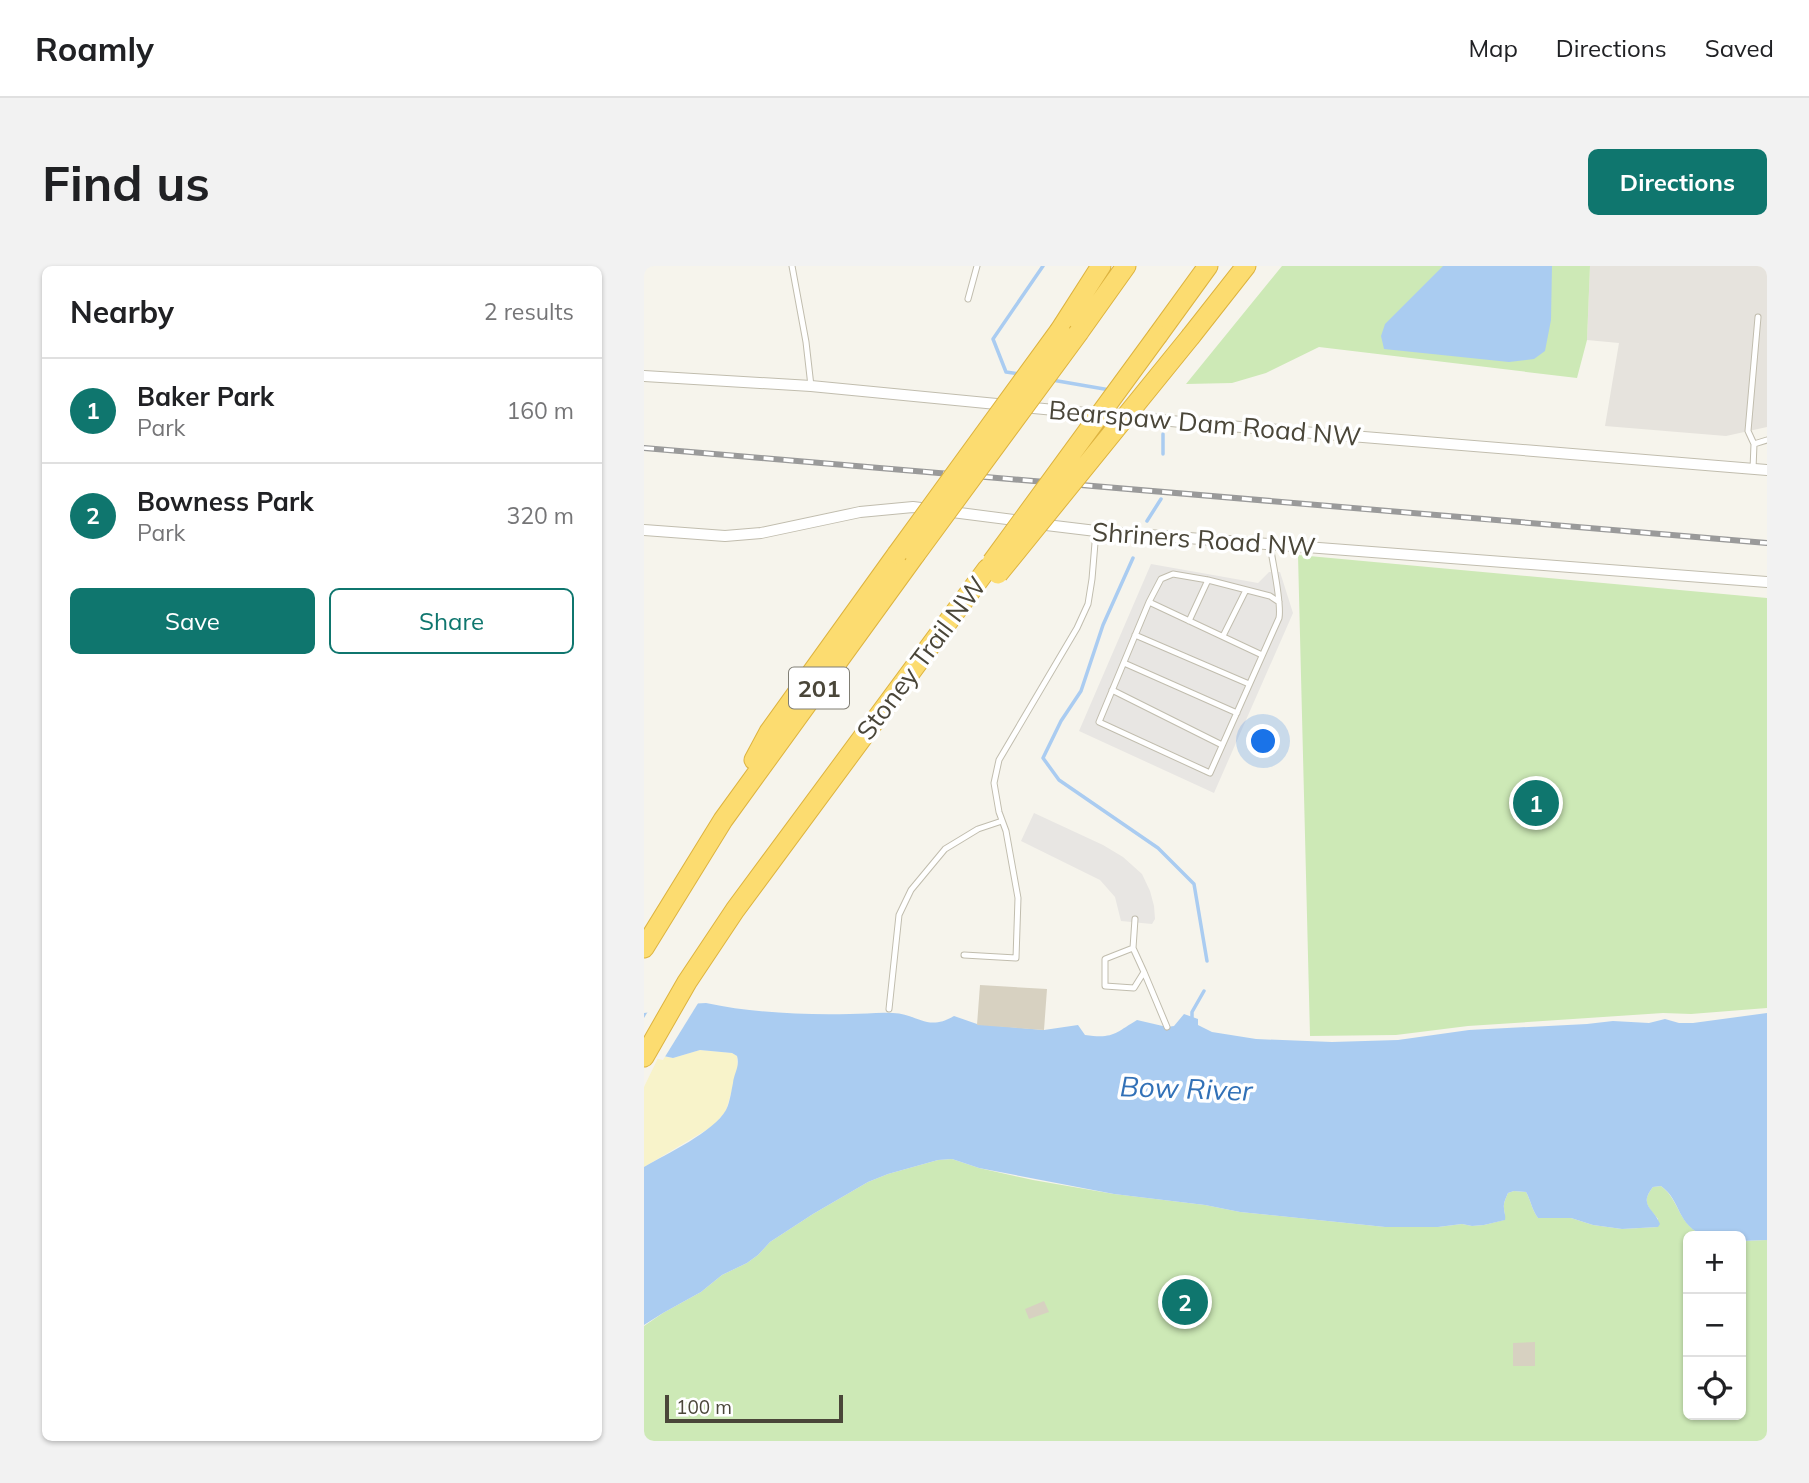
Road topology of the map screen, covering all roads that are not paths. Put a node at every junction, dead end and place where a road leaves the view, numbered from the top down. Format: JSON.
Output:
{"nodes":[{"id":1,"x":792,"y":266,"type":"edge"},
{"id":2,"x":977,"y":266,"type":"edge"},
{"id":3,"x":1101,"y":266,"type":"edge"},
{"id":4,"x":1126,"y":266,"type":"edge"},
{"id":5,"x":1208,"y":266,"type":"edge"},
{"id":6,"x":1246,"y":266,"type":"edge"},
{"id":7,"x":968,"y":299,"type":"dead end"},
{"id":8,"x":1758,"y":317,"type":"dead end"},
{"id":9,"x":1069,"y":331,"type":"junction"},
{"id":10,"x":644,"y":376,"type":"edge"},
{"id":11,"x":811,"y":386,"type":"junction"},
{"id":12,"x":1767,"y":440,"type":"edge"},
{"id":13,"x":1754,"y":444,"type":"junction"},
{"id":14,"x":1753,"y":469,"type":"junction"},
{"id":15,"x":1767,"y":470,"type":"edge"},
{"id":16,"x":644,"y":530,"type":"edge"},
{"id":17,"x":1096,"y":531,"type":"junction"},
{"id":18,"x":1270,"y":544,"type":"junction"},
{"id":19,"x":992,"y":571,"type":"junction"},
{"id":20,"x":1208,"y":580,"type":"junction"},
{"id":21,"x":1767,"y":582,"type":"edge"},
{"id":22,"x":1246,"y":590,"type":"junction"},
{"id":23,"x":1149,"y":602,"type":"junction"},
{"id":24,"x":1279,"y":602,"type":"junction"},
{"id":25,"x":1189,"y":621,"type":"junction"},
{"id":26,"x":1135,"y":635,"type":"junction"},
{"id":27,"x":1223,"y":636,"type":"junction"},
{"id":28,"x":1262,"y":655,"type":"junction"},
{"id":29,"x":1124,"y":663,"type":"junction"},
{"id":30,"x":1249,"y":684,"type":"junction"},
{"id":31,"x":1112,"y":690,"type":"junction"},
{"id":32,"x":1237,"y":713,"type":"junction"},
{"id":33,"x":1222,"y":745,"type":"junction"},
{"id":34,"x":1002,"y":821,"type":"junction"},
{"id":35,"x":1135,"y":919,"type":"dead end"},
{"id":36,"x":644,"y":948,"type":"edge"},
{"id":37,"x":1133,"y":948,"type":"junction"},
{"id":38,"x":964,"y":955,"type":"dead end"},
{"id":39,"x":1144,"y":972,"type":"junction"},
{"id":40,"x":889,"y":1009,"type":"dead end"},
{"id":41,"x":1167,"y":1027,"type":"dead end"},
{"id":42,"x":644,"y":1057,"type":"edge"}],
"edges":[{"from":1,"to":11,"type":"lane"},
{"from":2,"to":7,"type":"lane"},
{"from":3,"to":9,"type":"highway"},
{"from":4,"to":9,"type":"highway","number":"201"},
{"from":5,"to":19,"type":"highway","name":"Stoney Trail NW","number":"201","bridge":true},
{"from":6,"to":19,"type":"highway","bridge":true},
{"from":8,"to":13,"type":"lane"},
{"from":9,"to":36,"type":"highway","number":"201","bridge":true},
{"from":10,"to":11,"type":"street","name":"Bearspaw Dam Road NW"},
{"from":11,"to":14,"type":"street","name":"Bearspaw Dam Road NW"},
{"from":12,"to":13,"type":"lane"},
{"from":13,"to":14,"type":"lane"},
{"from":14,"to":15,"type":"street","name":"Bearspaw Dam Road NW"},
{"from":16,"to":17,"type":"street","name":"Shriners Road NW"},
{"from":17,"to":18,"type":"street","name":"Shriners Road NW"},
{"from":17,"to":34,"type":"lane"},
{"from":18,"to":21,"type":"street","name":"Shriners Road NW"},
{"from":18,"to":24,"type":"lane"},
{"from":19,"to":42,"type":"highway","name":"Stoney Trail NW","number":"201"},
{"from":20,"to":22,"type":"lane"},
{"from":20,"to":23,"type":"lane"},
{"from":20,"to":25,"type":"lane"},
{"from":22,"to":24,"type":"lane"},
{"from":22,"to":27,"type":"lane"},
{"from":23,"to":25,"type":"lane"},
{"from":23,"to":26,"type":"lane"},
{"from":24,"to":28,"type":"lane"},
{"from":25,"to":27,"type":"lane"},
{"from":26,"to":29,"type":"lane"},
{"from":26,"to":30,"type":"lane"},
{"from":27,"to":28,"type":"lane"},
{"from":28,"to":30,"type":"lane"},
{"from":29,"to":31,"type":"lane"},
{"from":29,"to":32,"type":"lane"},
{"from":30,"to":32,"type":"lane"},
{"from":31,"to":33,"type":"lane"},
{"from":31,"to":33,"type":"lane"},
{"from":32,"to":33,"type":"lane"},
{"from":34,"to":38,"type":"lane"},
{"from":34,"to":40,"type":"lane"},
{"from":35,"to":37,"type":"lane"},
{"from":37,"to":39,"type":"lane"},
{"from":37,"to":39,"type":"lane"},
{"from":39,"to":41,"type":"lane"}]}
